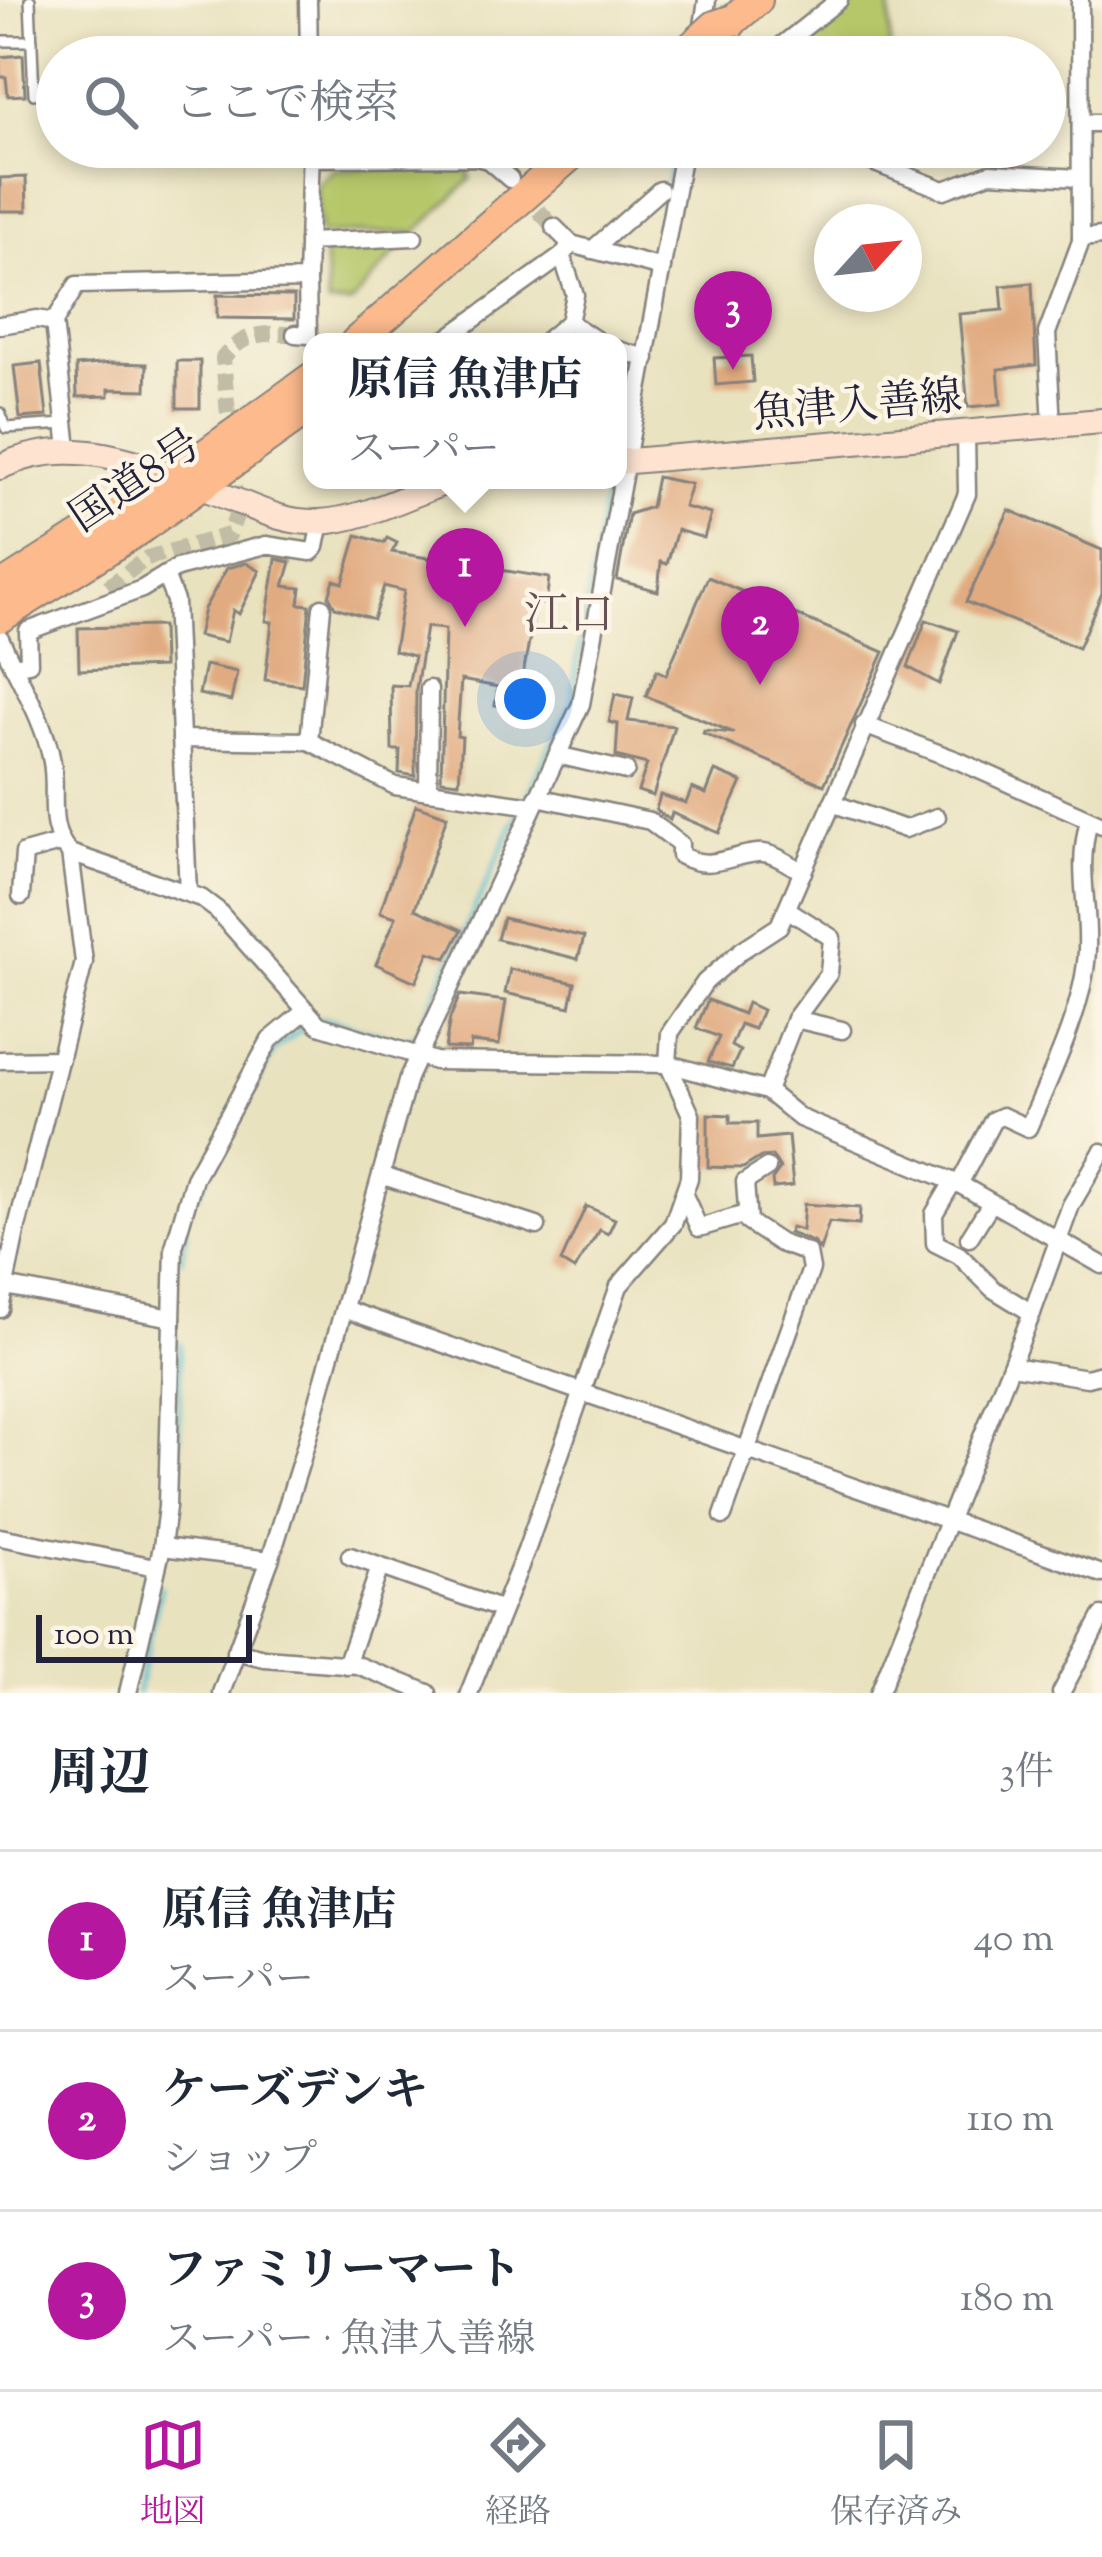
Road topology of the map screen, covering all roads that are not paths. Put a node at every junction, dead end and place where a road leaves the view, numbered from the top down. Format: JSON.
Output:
{"nodes":[{"id":1,"x":30,"y":0,"type":"edge"},
{"id":2,"x":308,"y":0,"type":"edge"},
{"id":3,"x":707,"y":0,"type":"edge"},
{"id":4,"x":839,"y":0,"type":"edge"},
{"id":5,"x":1080,"y":0,"type":"edge"},
{"id":6,"x":745,"y":10,"type":"edge"},
{"id":7,"x":309,"y":36,"type":"edge"},
{"id":8,"x":703,"y":36,"type":"edge"},
{"id":9,"x":704,"y":36,"type":"edge"},
{"id":10,"x":720,"y":36,"type":"edge"},
{"id":11,"x":794,"y":36,"type":"edge"},
{"id":12,"x":32,"y":40,"type":"junction"},
{"id":13,"x":0,"y":41,"type":"edge"},
{"id":14,"x":34,"y":94,"type":"dead end"},
{"id":15,"x":1082,"y":123,"type":"junction"},
{"id":16,"x":1102,"y":123,"type":"edge"},
{"id":17,"x":310,"y":168,"type":"edge"},
{"id":18,"x":497,"y":168,"type":"edge"},
{"id":19,"x":556,"y":168,"type":"edge"},
{"id":20,"x":582,"y":168,"type":"edge"},
{"id":21,"x":680,"y":168,"type":"edge"},
{"id":22,"x":888,"y":168,"type":"edge"},
{"id":23,"x":1079,"y":178,"type":"junction"},
{"id":24,"x":509,"y":179,"type":"tunnel mouth"},
{"id":25,"x":660,"y":190,"type":"dead end"},
{"id":26,"x":554,"y":227,"type":"tunnel mouth"},
{"id":27,"x":1102,"y":236,"type":"edge"},
{"id":28,"x":414,"y":237,"type":"dead end"},
{"id":29,"x":1081,"y":238,"type":"junction"},
{"id":30,"x":308,"y":242,"type":"junction"},
{"id":31,"x":567,"y":250,"type":"junction"},
{"id":32,"x":592,"y":250,"type":"junction"},
{"id":33,"x":662,"y":268,"type":"junction"},
{"id":34,"x":307,"y":280,"type":"junction"},
{"id":35,"x":54,"y":322,"type":"junction"},
{"id":36,"x":569,"y":322,"type":"junction"},
{"id":37,"x":0,"y":325,"type":"edge"},
{"id":38,"x":308,"y":333,"type":"edge"},
{"id":39,"x":366,"y":333,"type":"edge"},
{"id":40,"x":399,"y":333,"type":"edge"},
{"id":41,"x":454,"y":333,"type":"edge"},
{"id":42,"x":556,"y":333,"type":"edge"},
{"id":43,"x":585,"y":333,"type":"edge"},
{"id":44,"x":295,"y":334,"type":"tunnel mouth"},
{"id":45,"x":303,"y":335,"type":"edge"},
{"id":46,"x":627,"y":353,"type":"edge"},
{"id":47,"x":646,"y":358,"type":"junction"},
{"id":48,"x":303,"y":386,"type":"edge"},
{"id":49,"x":303,"y":412,"type":"edge"},
{"id":50,"x":0,"y":413,"type":"edge"},
{"id":51,"x":1102,"y":421,"type":"edge"},
{"id":52,"x":1052,"y":426,"type":"junction"},
{"id":53,"x":966,"y":433,"type":"junction"},
{"id":54,"x":67,"y":437,"type":"junction"},
{"id":55,"x":627,"y":440,"type":"edge"},
{"id":56,"x":627,"y":461,"type":"edge"},
{"id":57,"x":0,"y":467,"type":"edge"},
{"id":58,"x":186,"y":483,"type":"junction"},
{"id":59,"x":428,"y":489,"type":"edge"},
{"id":60,"x":617,"y":489,"type":"edge"},
{"id":61,"x":321,"y":522,"type":"junction"},
{"id":62,"x":165,"y":575,"type":"junction"},
{"id":63,"x":0,"y":588,"type":"edge"},
{"id":64,"x":322,"y":607,"type":"dead end"},
{"id":65,"x":0,"y":617,"type":"edge"},
{"id":66,"x":0,"y":638,"type":"edge"},
{"id":67,"x":13,"y":666,"type":"junction"},
{"id":68,"x":429,"y":689,"type":"dead end"},
{"id":69,"x":864,"y":725,"type":"junction"},
{"id":70,"x":182,"y":740,"type":"junction"},
{"id":71,"x":310,"y":741,"type":"junction"},
{"id":72,"x":557,"y":755,"type":"junction"},
{"id":73,"x":626,"y":771,"type":"dead end"},
{"id":74,"x":428,"y":791,"type":"junction"},
{"id":75,"x":535,"y":801,"type":"junction"},
{"id":76,"x":832,"y":803,"type":"junction"},
{"id":77,"x":937,"y":817,"type":"dead end"},
{"id":78,"x":1096,"y":823,"type":"edge"},
{"id":79,"x":65,"y":848,"type":"junction"},
{"id":80,"x":803,"y":872,"type":"junction"},
{"id":81,"x":188,"y":892,"type":"junction"},
{"id":82,"x":21,"y":896,"type":"dead end"},
{"id":83,"x":787,"y":909,"type":"junction"},
{"id":84,"x":304,"y":1012,"type":"junction"},
{"id":85,"x":795,"y":1019,"type":"junction"},
{"id":86,"x":842,"y":1030,"type":"dead end"},
{"id":87,"x":419,"y":1055,"type":"junction"},
{"id":88,"x":60,"y":1059,"type":"junction"},
{"id":89,"x":0,"y":1060,"type":"edge"},
{"id":90,"x":668,"y":1064,"type":"junction"},
{"id":91,"x":767,"y":1091,"type":"junction"},
{"id":92,"x":1102,"y":1152,"type":"edge"},
{"id":93,"x":767,"y":1168,"type":"dead end"},
{"id":94,"x":383,"y":1176,"type":"junction"},
{"id":95,"x":956,"y":1183,"type":"junction"},
{"id":96,"x":684,"y":1195,"type":"junction"},
{"id":97,"x":991,"y":1203,"type":"junction"},
{"id":98,"x":746,"y":1214,"type":"junction"},
{"id":99,"x":537,"y":1226,"type":"dead end"},
{"id":100,"x":969,"y":1238,"type":"dead end"},
{"id":101,"x":1057,"y":1240,"type":"junction"},
{"id":102,"x":1102,"y":1265,"type":"edge"},
{"id":103,"x":5,"y":1286,"type":"junction"},
{"id":104,"x":0,"y":1309,"type":"edge"},
{"id":105,"x":344,"y":1309,"type":"junction"},
{"id":106,"x":1032,"y":1313,"type":"junction"},
{"id":107,"x":172,"y":1318,"type":"junction"},
{"id":108,"x":1011,"y":1366,"type":"junction"},
{"id":109,"x":1102,"y":1374,"type":"edge"},
{"id":110,"x":579,"y":1393,"type":"junction"},
{"id":111,"x":746,"y":1447,"type":"junction"},
{"id":112,"x":723,"y":1516,"type":"dead end"},
{"id":113,"x":951,"y":1519,"type":"junction"},
{"id":114,"x":0,"y":1537,"type":"edge"},
{"id":115,"x":162,"y":1547,"type":"junction"},
{"id":116,"x":350,"y":1556,"type":"dead end"},
{"id":117,"x":270,"y":1560,"type":"junction"},
{"id":118,"x":156,"y":1567,"type":"junction"},
{"id":119,"x":380,"y":1567,"type":"junction"},
{"id":120,"x":1102,"y":1574,"type":"edge"},
{"id":121,"x":500,"y":1609,"type":"junction"},
{"id":122,"x":1102,"y":1616,"type":"edge"},
{"id":123,"x":236,"y":1651,"type":"junction"},
{"id":124,"x":346,"y":1665,"type":"junction"},
{"id":125,"x":128,"y":1693,"type":"edge"},
{"id":126,"x":220,"y":1693,"type":"edge"},
{"id":127,"x":428,"y":1693,"type":"edge"},
{"id":128,"x":469,"y":1693,"type":"edge"},
{"id":129,"x":879,"y":1693,"type":"edge"},
{"id":130,"x":1060,"y":1693,"type":"edge"}],
"edges":[{"from":1,"to":12,"type":"lane"},
{"from":2,"to":7,"type":"street"},
{"from":3,"to":8,"type":"street"},
{"from":4,"to":11,"type":"street"},
{"from":5,"to":15,"type":"street"},
{"from":6,"to":9,"type":"highway","bridge":true},
{"from":6,"to":10,"type":"highway"},
{"from":12,"to":13,"type":"lane"},
{"from":12,"to":14,"type":"lane"},
{"from":15,"to":16,"type":"street"},
{"from":15,"to":23,"type":"street"},
{"from":17,"to":30,"type":"street"},
{"from":18,"to":24,"type":"street"},
{"from":19,"to":39,"type":"highway"},
{"from":20,"to":40,"type":"highway"},
{"from":21,"to":33,"type":"street"},
{"from":22,"to":23,"type":"street"},
{"from":23,"to":29,"type":"street"},
{"from":25,"to":32,"type":"street"},
{"from":26,"to":31,"type":"street"},
{"from":27,"to":29,"type":"street"},
{"from":28,"to":30,"type":"street"},
{"from":29,"to":52,"type":"street"},
{"from":30,"to":34,"type":"street"},
{"from":31,"to":32,"type":"street"},
{"from":31,"to":36,"type":"street"},
{"from":31,"to":41,"type":"street"},
{"from":32,"to":33,"type":"street"},
{"from":33,"to":47,"type":"street"},
{"from":34,"to":35,"type":"street"},
{"from":34,"to":38,"type":"street"},
{"from":35,"to":37,"type":"street"},
{"from":35,"to":54,"type":"street"},
{"from":36,"to":42,"type":"street"},
{"from":36,"to":43,"type":"street"},
{"from":44,"to":45,"type":"street"},
{"from":46,"to":47,"type":"street"},
{"from":47,"to":55,"type":"street"},
{"from":48,"to":58,"type":"highway","name":"国道8号"},
{"from":49,"to":58,"type":"highway","name":"国道8号"},
{"from":50,"to":54,"type":"lane"},
{"from":51,"to":52,"type":"main road","name":"魚津入善線"},
{"from":52,"to":53,"type":"main road","name":"魚津入善線"},
{"from":53,"to":56,"type":"main road","name":"魚津入善線"},
{"from":53,"to":69,"type":"street"},
{"from":54,"to":57,"type":"main road"},
{"from":54,"to":58,"type":"main road"},
{"from":58,"to":61,"type":"main road"},
{"from":58,"to":63,"type":"highway","name":"国道8号"},
{"from":58,"to":65,"type":"highway","name":"国道8号"},
{"from":59,"to":61,"type":"main road"},
{"from":60,"to":72,"type":"street"},
{"from":61,"to":62,"type":"street"},
{"from":62,"to":67,"type":"street"},
{"from":62,"to":70,"type":"street"},
{"from":64,"to":71,"type":"street"},
{"from":66,"to":67,"type":"street"},
{"from":67,"to":79,"type":"street"},
{"from":68,"to":74,"type":"street"},
{"from":69,"to":76,"type":"street"},
{"from":69,"to":78,"type":"street"},
{"from":70,"to":71,"type":"street"},
{"from":70,"to":81,"type":"street"},
{"from":71,"to":74,"type":"street"},
{"from":72,"to":73,"type":"street"},
{"from":72,"to":75,"type":"street"},
{"from":74,"to":75,"type":"street"},
{"from":75,"to":80,"type":"street"},
{"from":75,"to":87,"type":"street"},
{"from":76,"to":77,"type":"street"},
{"from":76,"to":80,"type":"street"},
{"from":78,"to":95,"type":"street"},
{"from":79,"to":81,"type":"street"},
{"from":79,"to":82,"type":"street"},
{"from":79,"to":88,"type":"street"},
{"from":80,"to":83,"type":"street"},
{"from":81,"to":84,"type":"street"},
{"from":83,"to":85,"type":"street"},
{"from":83,"to":90,"type":"street"},
{"from":84,"to":87,"type":"street"},
{"from":84,"to":107,"type":"street"},
{"from":85,"to":86,"type":"street"},
{"from":85,"to":91,"type":"street"},
{"from":87,"to":90,"type":"street"},
{"from":87,"to":94,"type":"street"},
{"from":88,"to":89,"type":"street"},
{"from":88,"to":103,"type":"street"},
{"from":90,"to":91,"type":"street"},
{"from":90,"to":96,"type":"street"},
{"from":91,"to":95,"type":"street"},
{"from":92,"to":101,"type":"street"},
{"from":93,"to":98,"type":"street"},
{"from":94,"to":99,"type":"street"},
{"from":94,"to":105,"type":"street"},
{"from":95,"to":97,"type":"street"},
{"from":95,"to":106,"type":"street"},
{"from":96,"to":98,"type":"street"},
{"from":96,"to":110,"type":"street"},
{"from":97,"to":100,"type":"street"},
{"from":97,"to":101,"type":"street"},
{"from":98,"to":111,"type":"street"},
{"from":101,"to":102,"type":"street"},
{"from":101,"to":106,"type":"street"},
{"from":103,"to":104,"type":"street"},
{"from":103,"to":107,"type":"street"},
{"from":105,"to":110,"type":"street"},
{"from":105,"to":117,"type":"street"},
{"from":106,"to":108,"type":"street"},
{"from":107,"to":115,"type":"street"},
{"from":108,"to":109,"type":"street"},
{"from":108,"to":113,"type":"street"},
{"from":110,"to":111,"type":"street"},
{"from":110,"to":121,"type":"street"},
{"from":111,"to":112,"type":"street"},
{"from":111,"to":113,"type":"street"},
{"from":113,"to":120,"type":"street"},
{"from":113,"to":129,"type":"street"},
{"from":114,"to":118,"type":"street"},
{"from":115,"to":117,"type":"street"},
{"from":115,"to":118,"type":"street"},
{"from":116,"to":119,"type":"street"},
{"from":117,"to":123,"type":"street"},
{"from":118,"to":125,"type":"street"},
{"from":119,"to":121,"type":"street"},
{"from":119,"to":124,"type":"street"},
{"from":121,"to":128,"type":"street"},
{"from":122,"to":130,"type":"street"},
{"from":123,"to":124,"type":"street"},
{"from":123,"to":126,"type":"street"},
{"from":124,"to":127,"type":"street"}]}
